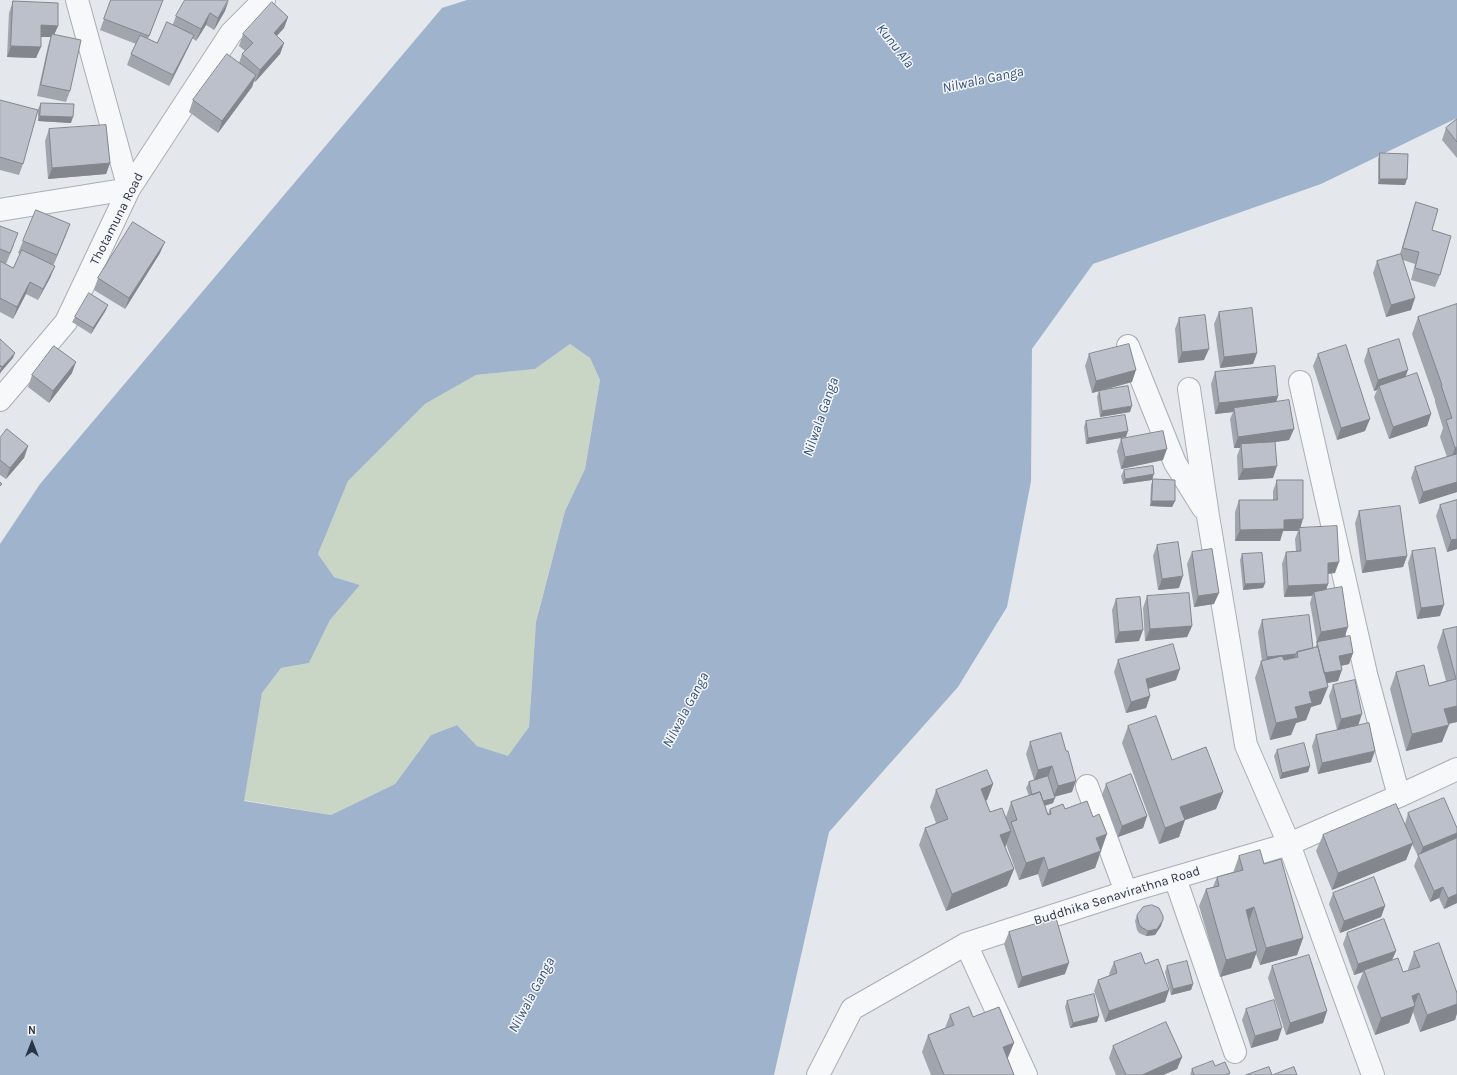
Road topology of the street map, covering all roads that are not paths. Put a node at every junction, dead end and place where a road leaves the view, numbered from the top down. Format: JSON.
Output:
{"nodes":[{"id":1,"x":77,"y":0,"type":"edge"},
{"id":2,"x":264,"y":0,"type":"edge"},
{"id":3,"x":129,"y":189,"type":"junction"},
{"id":4,"x":0,"y":210,"type":"edge"},
{"id":5,"x":1128,"y":346,"type":"edge"},
{"id":6,"x":1300,"y":382,"type":"dead end"},
{"id":7,"x":1190,"y":389,"type":"dead end"},
{"id":8,"x":0,"y":400,"type":"edge"},
{"id":9,"x":1208,"y":516,"type":"junction"},
{"id":10,"x":1457,"y":769,"type":"edge"},
{"id":11,"x":1087,"y":786,"type":"dead end"},
{"id":12,"x":1399,"y":796,"type":"junction"},
{"id":13,"x":1289,"y":844,"type":"junction"},
{"id":14,"x":1175,"y":878,"type":"junction"},
{"id":15,"x":1126,"y":892,"type":"junction"},
{"id":16,"x":966,"y":944,"type":"junction"},
{"id":17,"x":1236,"y":1052,"type":"dead end"},
{"id":18,"x":818,"y":1075,"type":"edge"},
{"id":19,"x":1026,"y":1075,"type":"edge"},
{"id":20,"x":1373,"y":1075,"type":"edge"}],
"edges":[{"from":1,"to":3,"type":"street"},
{"from":2,"to":3,"type":"street","name":"Thotamuna Road"},
{"from":3,"to":4,"type":"street"},
{"from":3,"to":8,"type":"street","name":"Thotamuna Road"},
{"from":5,"to":9,"type":"street"},
{"from":6,"to":12,"type":"street"},
{"from":7,"to":9,"type":"street"},
{"from":9,"to":13,"type":"street"},
{"from":10,"to":12,"type":"street","name":"Buddhika Senavirathna Road"},
{"from":11,"to":15,"type":"street"},
{"from":12,"to":13,"type":"street","name":"Buddhika Senavirathna Road"},
{"from":13,"to":14,"type":"street","name":"Buddhika Senavirathna Road"},
{"from":13,"to":20,"type":"street"},
{"from":14,"to":15,"type":"street","name":"Buddhika Senavirathna Road"},
{"from":14,"to":17,"type":"street"},
{"from":15,"to":16,"type":"street","name":"Buddhika Senavirathna Road"},
{"from":16,"to":18,"type":"street","name":"Buddhika Senavirathna Road"},
{"from":16,"to":19,"type":"street"}]}
